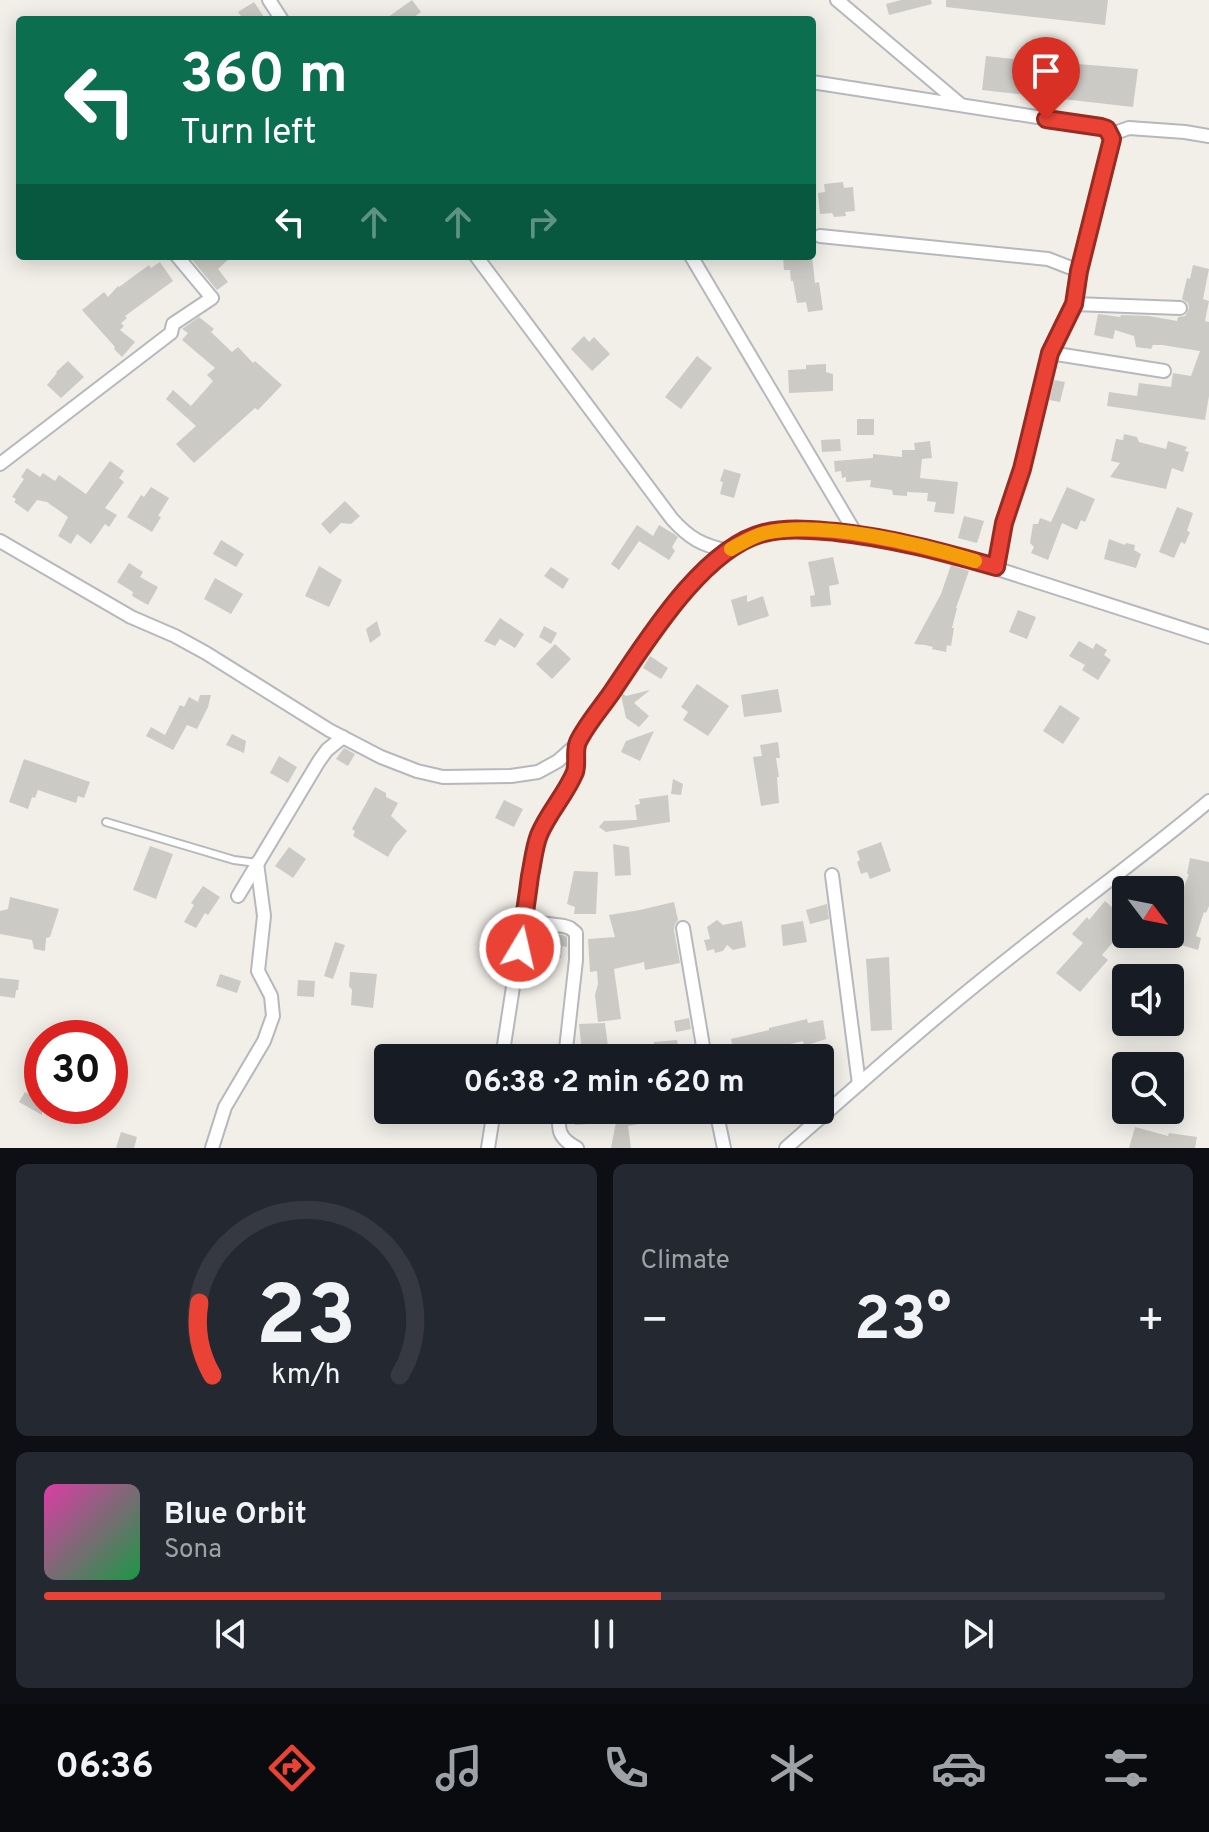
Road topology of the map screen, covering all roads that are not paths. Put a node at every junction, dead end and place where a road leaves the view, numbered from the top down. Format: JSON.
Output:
{"nodes":[{"id":1,"x":837,"y":0,"type":"edge"},
{"id":2,"x":816,"y":83,"type":"edge"},
{"id":3,"x":963,"y":106,"type":"junction"},
{"id":4,"x":1112,"y":134,"type":"junction"},
{"id":5,"x":1209,"y":136,"type":"edge"},
{"id":6,"x":820,"y":236,"type":"dead end"},
{"id":7,"x":180,"y":260,"type":"edge"},
{"id":8,"x":479,"y":260,"type":"edge"},
{"id":9,"x":693,"y":260,"type":"edge"},
{"id":10,"x":1079,"y":271,"type":"junction"},
{"id":11,"x":1074,"y":304,"type":"junction"},
{"id":12,"x":1180,"y":308,"type":"dead end"},
{"id":13,"x":1050,"y":353,"type":"junction"},
{"id":14,"x":1164,"y":371,"type":"dead end"},
{"id":15,"x":0,"y":464,"type":"edge"},
{"id":16,"x":856,"y":534,"type":"junction"},
{"id":17,"x":0,"y":541,"type":"edge"},
{"id":18,"x":728,"y":551,"type":"junction"},
{"id":19,"x":996,"y":567,"type":"junction"},
{"id":20,"x":1209,"y":637,"type":"edge"},
{"id":21,"x":343,"y":737,"type":"junction"},
{"id":22,"x":576,"y":745,"type":"junction"},
{"id":23,"x":1209,"y":801,"type":"edge"},
{"id":24,"x":106,"y":822,"type":"dead end"},
{"id":25,"x":257,"y":863,"type":"junction"},
{"id":26,"x":832,"y":875,"type":"dead end"},
{"id":27,"x":238,"y":896,"type":"dead end"},
{"id":28,"x":524,"y":921,"type":"junction"},
{"id":29,"x":683,"y":928,"type":"dead end"},
{"id":30,"x":504,"y":1044,"type":"edge"},
{"id":31,"x":567,"y":1044,"type":"edge"},
{"id":32,"x":703,"y":1044,"type":"edge"},
{"id":33,"x":859,"y":1084,"type":"junction"},
{"id":34,"x":492,"y":1124,"type":"edge"},
{"id":35,"x":559,"y":1124,"type":"edge"},
{"id":36,"x":719,"y":1124,"type":"edge"},
{"id":37,"x":212,"y":1148,"type":"edge"},
{"id":38,"x":488,"y":1148,"type":"edge"},
{"id":39,"x":577,"y":1148,"type":"edge"},
{"id":40,"x":724,"y":1148,"type":"edge"},
{"id":41,"x":786,"y":1148,"type":"edge"}],
"edges":[{"from":1,"to":3,"type":"street"},
{"from":2,"to":3,"type":"street"},
{"from":3,"to":4,"type":"street"},
{"from":4,"to":5,"type":"street"},
{"from":4,"to":10,"type":"street"},
{"from":6,"to":10,"type":"street"},
{"from":7,"to":15,"type":"street"},
{"from":8,"to":18,"type":"street"},
{"from":9,"to":16,"type":"street"},
{"from":10,"to":11,"type":"street"},
{"from":11,"to":12,"type":"street"},
{"from":11,"to":13,"type":"street"},
{"from":13,"to":14,"type":"street"},
{"from":13,"to":19,"type":"street"},
{"from":16,"to":18,"type":"street"},
{"from":16,"to":19,"type":"street"},
{"from":17,"to":21,"type":"street"},
{"from":18,"to":22,"type":"street"},
{"from":19,"to":20,"type":"street"},
{"from":21,"to":22,"type":"street"},
{"from":21,"to":25,"type":"street"},
{"from":22,"to":28,"type":"street"},
{"from":23,"to":33,"type":"street"},
{"from":24,"to":25,"type":"lane"},
{"from":25,"to":27,"type":"street"},
{"from":25,"to":37,"type":"street"},
{"from":26,"to":33,"type":"street"},
{"from":28,"to":30,"type":"street"},
{"from":28,"to":31,"type":"street"},
{"from":29,"to":32,"type":"street"},
{"from":33,"to":41,"type":"street"},
{"from":34,"to":38,"type":"street"},
{"from":35,"to":39,"type":"street"},
{"from":36,"to":40,"type":"street"}]}
